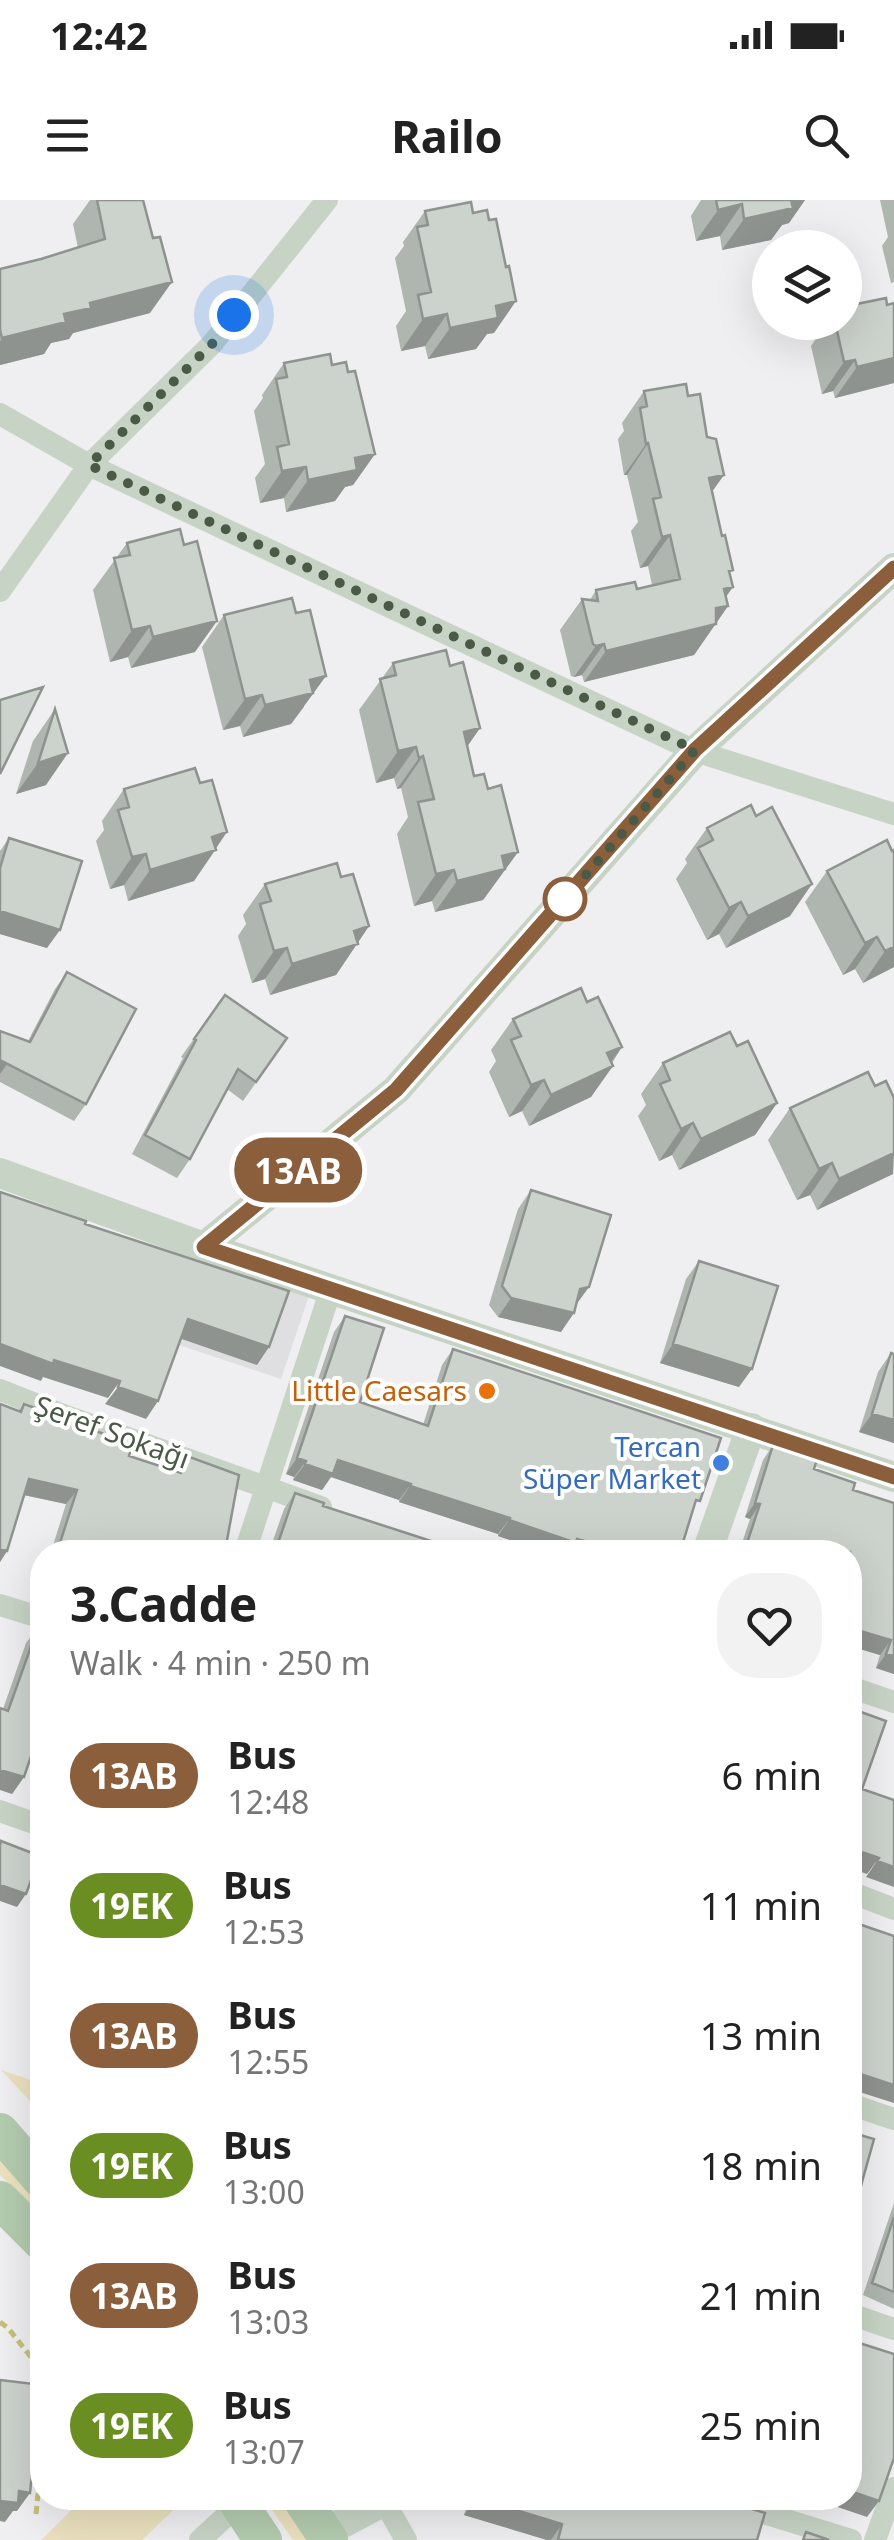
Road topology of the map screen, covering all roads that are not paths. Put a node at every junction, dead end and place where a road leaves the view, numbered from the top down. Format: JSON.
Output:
{"nodes":[{"id":1,"x":327,"y":200,"type":"edge"},
{"id":2,"x":0,"y":414,"type":"edge"},
{"id":3,"x":89,"y":465,"type":"junction"},
{"id":4,"x":894,"y":568,"type":"edge"},
{"id":5,"x":0,"y":591,"type":"edge"},
{"id":6,"x":695,"y":750,"type":"junction"},
{"id":7,"x":894,"y":814,"type":"edge"},
{"id":8,"x":0,"y":1173,"type":"edge"},
{"id":9,"x":204,"y":1247,"type":"junction"},
{"id":10,"x":330,"y":1290,"type":"junction"},
{"id":11,"x":0,"y":1390,"type":"edge"},
{"id":12,"x":751,"y":1428,"type":"junction"},
{"id":13,"x":894,"y":1477,"type":"edge"},
{"id":14,"x":266,"y":1488,"type":"junction"},
{"id":15,"x":340,"y":1514,"type":"edge"},
{"id":16,"x":249,"y":1540,"type":"edge"},
{"id":17,"x":712,"y":1540,"type":"edge"},
{"id":18,"x":0,"y":1605,"type":"edge"},
{"id":19,"x":30,"y":1614,"type":"edge"},
{"id":20,"x":862,"y":1692,"type":"edge"},
{"id":21,"x":894,"y":1702,"type":"edge"},
{"id":22,"x":0,"y":1811,"type":"edge"},
{"id":23,"x":30,"y":1822,"type":"edge"},
{"id":24,"x":862,"y":1897,"type":"edge"},
{"id":25,"x":894,"y":1909,"type":"edge"},
{"id":26,"x":862,"y":2108,"type":"edge"},
{"id":27,"x":894,"y":2119,"type":"edge"},
{"id":28,"x":0,"y":2132,"type":"edge"},
{"id":29,"x":30,"y":2166,"type":"edge"},
{"id":30,"x":0,"y":2200,"type":"edge"},
{"id":31,"x":30,"y":2230,"type":"edge"},
{"id":32,"x":862,"y":2318,"type":"edge"},
{"id":33,"x":894,"y":2329,"type":"edge"},
{"id":34,"x":894,"y":2488,"type":"edge"},
{"id":35,"x":228,"y":2510,"type":"edge"},
{"id":36,"x":243,"y":2510,"type":"edge"},
{"id":37,"x":309,"y":2510,"type":"edge"},
{"id":38,"x":367,"y":2510,"type":"edge"},
{"id":39,"x":391,"y":2510,"type":"edge"},
{"id":40,"x":754,"y":2510,"type":"edge"},
{"id":41,"x":326,"y":2536,"type":"edge"},
{"id":42,"x":200,"y":2540,"type":"edge"},
{"id":43,"x":263,"y":2540,"type":"edge"},
{"id":44,"x":406,"y":2540,"type":"edge"},
{"id":45,"x":850,"y":2540,"type":"edge"},
{"id":46,"x":875,"y":2540,"type":"edge"}],
"edges":[{"from":1,"to":3,"type":"street"},
{"from":2,"to":3,"type":"street"},
{"from":3,"to":5,"type":"street"},
{"from":3,"to":6,"type":"street"},
{"from":4,"to":6,"type":"street"},
{"from":6,"to":7,"type":"street"},
{"from":6,"to":9,"type":"street"},
{"from":8,"to":9,"type":"street"},
{"from":9,"to":10,"type":"street"},
{"from":10,"to":12,"type":"street"},
{"from":10,"to":14,"type":"street"},
{"from":11,"to":14,"type":"street","name":"Şeref Sokağı"},
{"from":12,"to":13,"type":"street"},
{"from":12,"to":17,"type":"street"},
{"from":14,"to":15,"type":"street","name":"Şeref Sokağı"},
{"from":14,"to":16,"type":"street"},
{"from":18,"to":19,"type":"street"},
{"from":20,"to":21,"type":"street"},
{"from":22,"to":23,"type":"street"},
{"from":24,"to":25,"type":"street"},
{"from":26,"to":27,"type":"street"},
{"from":28,"to":29,"type":"main road"},
{"from":30,"to":31,"type":"main road"},
{"from":32,"to":33,"type":"street"},
{"from":34,"to":46,"type":"street"},
{"from":35,"to":42,"type":"street"},
{"from":36,"to":43,"type":"main road"},
{"from":37,"to":41,"type":"main road"},
{"from":38,"to":41,"type":"street"},
{"from":39,"to":44,"type":"street"},
{"from":40,"to":45,"type":"street"}]}
